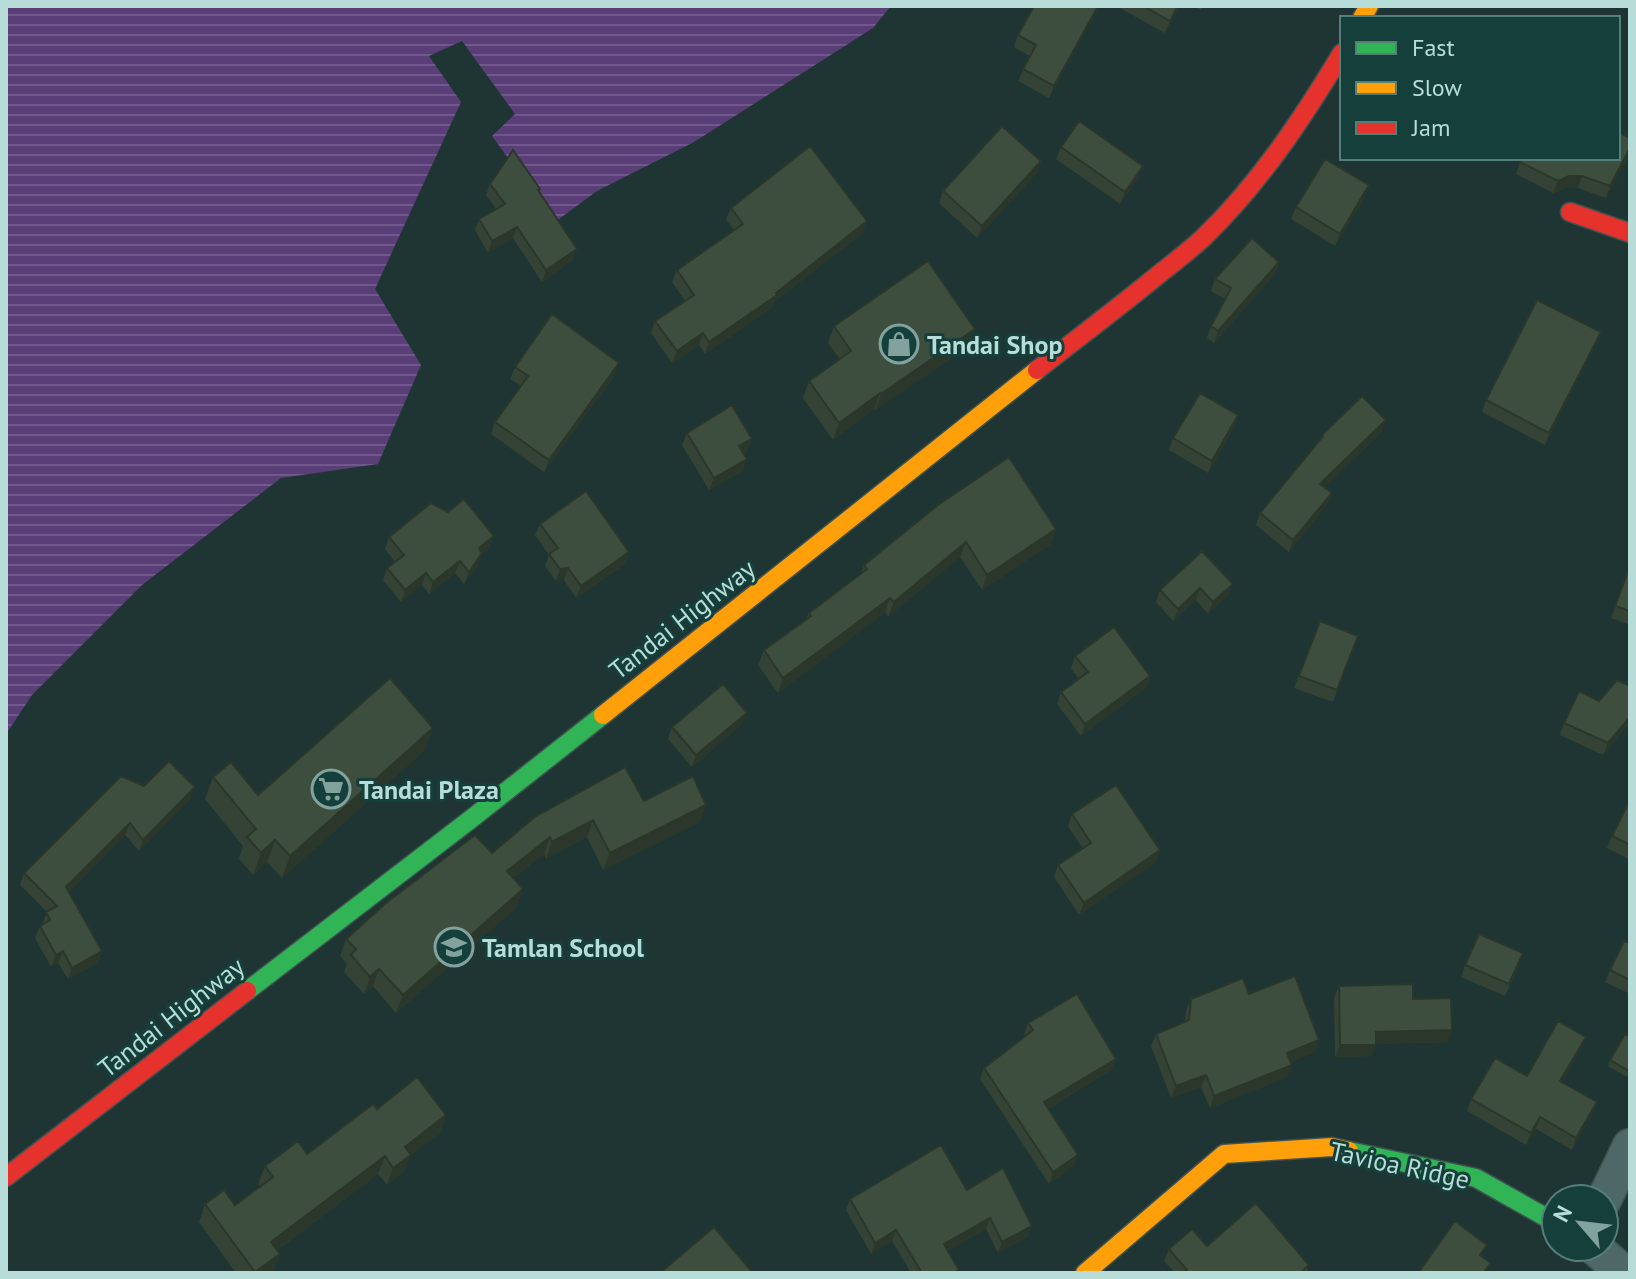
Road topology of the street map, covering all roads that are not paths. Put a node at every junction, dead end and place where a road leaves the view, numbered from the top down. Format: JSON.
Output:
{"nodes":[{"id":1,"x":1340,"y":57,"type":"edge"},
{"id":2,"x":1570,"y":212,"type":"dead end"},
{"id":3,"x":1630,"y":233,"type":"edge"},
{"id":4,"x":1630,"y":1146,"type":"edge"},
{"id":5,"x":6,"y":1177,"type":"edge"},
{"id":6,"x":1612,"y":1183,"type":"edge"},
{"id":7,"x":1540,"y":1214,"type":"edge"},
{"id":8,"x":1085,"y":1273,"type":"edge"}],
"edges":[{"from":1,"to":5,"type":"main road","name":"Tandai Highway"},
{"from":2,"to":3,"type":"main road"},
{"from":4,"to":6,"type":"street"},
{"from":7,"to":8,"type":"main road","name":"Tavioa Ridge"}]}
